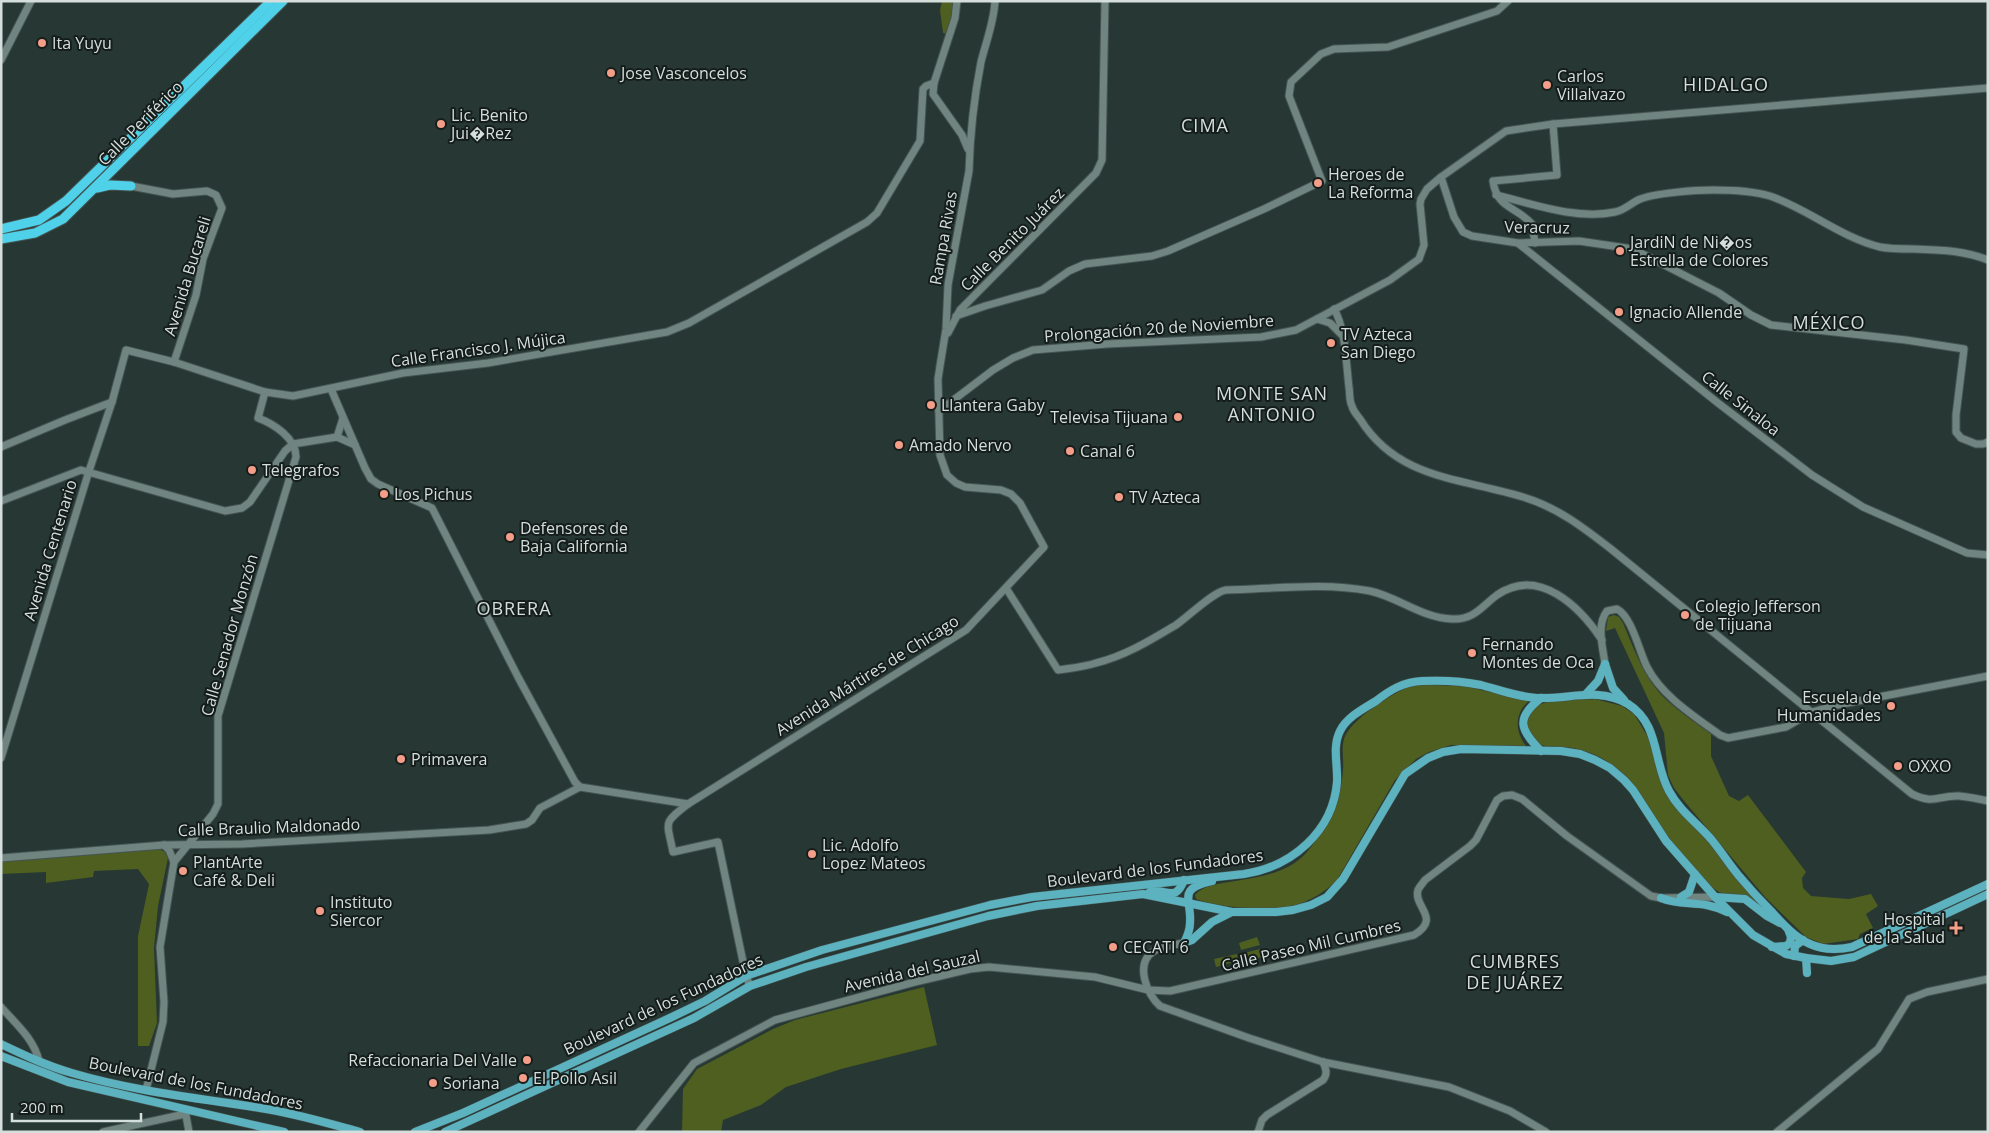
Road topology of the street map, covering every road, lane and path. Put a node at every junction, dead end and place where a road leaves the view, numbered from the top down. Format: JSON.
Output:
{"nodes":[{"id":1,"x":31,"y":1,"type":"edge"},
{"id":2,"x":271,"y":1,"type":"edge"},
{"id":3,"x":284,"y":1,"type":"edge"},
{"id":4,"x":957,"y":1,"type":"edge"},
{"id":5,"x":995,"y":1,"type":"edge"},
{"id":6,"x":1105,"y":1,"type":"edge"},
{"id":7,"x":1508,"y":1,"type":"edge"},
{"id":8,"x":1,"y":60,"type":"edge"},
{"id":9,"x":934,"y":83,"type":"junction"},
{"id":10,"x":1988,"y":88,"type":"edge"},
{"id":11,"x":1553,"y":124,"type":"junction"},
{"id":12,"x":969,"y":152,"type":"junction"},
{"id":13,"x":121,"y":164,"type":"junction"},
{"id":14,"x":1440,"y":177,"type":"junction"},
{"id":15,"x":131,"y":186,"type":"junction"},
{"id":16,"x":94,"y":189,"type":"junction"},
{"id":17,"x":1496,"y":195,"type":"junction"},
{"id":18,"x":1,"y":229,"type":"edge"},
{"id":19,"x":1,"y":239,"type":"edge"},
{"id":20,"x":1518,"y":243,"type":"junction"},
{"id":21,"x":1535,"y":243,"type":"junction"},
{"id":22,"x":1988,"y":260,"type":"edge"},
{"id":23,"x":1334,"y":309,"type":"junction"},
{"id":24,"x":956,"y":316,"type":"junction"},
{"id":25,"x":1317,"y":319,"type":"junction"},
{"id":26,"x":946,"y":329,"type":"joint"},
{"id":27,"x":1342,"y":336,"type":"junction"},
{"id":28,"x":945,"y":340,"type":"junction"},
{"id":29,"x":126,"y":350,"type":"joint"},
{"id":30,"x":174,"y":362,"type":"junction"},
{"id":31,"x":331,"y":389,"type":"junction"},
{"id":32,"x":265,"y":392,"type":"junction"},
{"id":33,"x":112,"y":402,"type":"junction"},
{"id":34,"x":939,"y":411,"type":"junction"},
{"id":35,"x":343,"y":418,"type":"junction"},
{"id":36,"x":337,"y":437,"type":"junction"},
{"id":37,"x":1988,"y":442,"type":"edge"},
{"id":38,"x":293,"y":444,"type":"junction"},
{"id":39,"x":355,"y":445,"type":"junction"},
{"id":40,"x":1,"y":447,"type":"edge"},
{"id":41,"x":89,"y":471,"type":"junction"},
{"id":42,"x":1,"y":502,"type":"edge"},
{"id":43,"x":1044,"y":547,"type":"joint"},
{"id":44,"x":1988,"y":555,"type":"edge"},
{"id":45,"x":1006,"y":588,"type":"junction"},
{"id":46,"x":1602,"y":640,"type":"junction"},
{"id":47,"x":1605,"y":664,"type":"junction"},
{"id":48,"x":1988,"y":676,"type":"edge"},
{"id":49,"x":1586,"y":694,"type":"junction"},
{"id":50,"x":1541,"y":698,"type":"junction"},
{"id":51,"x":1629,"y":705,"type":"junction"},
{"id":52,"x":1812,"y":712,"type":"junction"},
{"id":53,"x":1541,"y":751,"type":"junction"},
{"id":54,"x":1,"y":758,"type":"edge"},
{"id":55,"x":580,"y":787,"type":"junction"},
{"id":56,"x":1988,"y":801,"type":"edge"},
{"id":57,"x":688,"y":804,"type":"junction"},
{"id":58,"x":189,"y":844,"type":"junction"},
{"id":59,"x":164,"y":845,"type":"junction"},
{"id":60,"x":1,"y":858,"type":"edge"},
{"id":61,"x":174,"y":862,"type":"junction"},
{"id":62,"x":1695,"y":874,"type":"junction"},
{"id":63,"x":1230,"y":875,"type":"junction"},
{"id":64,"x":1184,"y":880,"type":"junction"},
{"id":65,"x":1988,"y":884,"type":"edge"},
{"id":66,"x":1143,"y":894,"type":"junction"},
{"id":67,"x":1988,"y":894,"type":"edge"},
{"id":68,"x":1681,"y":897,"type":"junction"},
{"id":69,"x":1715,"y":897,"type":"junction"},
{"id":70,"x":1661,"y":898,"type":"junction"},
{"id":71,"x":1188,"y":903,"type":"junction"},
{"id":72,"x":990,"y":905,"type":"junction"},
{"id":73,"x":1232,"y":912,"type":"junction"},
{"id":74,"x":1735,"y":917,"type":"junction"},
{"id":75,"x":973,"y":920,"type":"junction"},
{"id":76,"x":1785,"y":925,"type":"junction"},
{"id":77,"x":1803,"y":940,"type":"junction"},
{"id":78,"x":1184,"y":943,"type":"junction"},
{"id":79,"x":1772,"y":947,"type":"junction"},
{"id":80,"x":1794,"y":956,"type":"junction"},
{"id":81,"x":1806,"y":958,"type":"junction"},
{"id":82,"x":1807,"y":973,"type":"dead end"},
{"id":83,"x":746,"y":976,"type":"junction"},
{"id":84,"x":1988,"y":979,"type":"edge"},
{"id":85,"x":750,"y":986,"type":"junction"},
{"id":86,"x":1148,"y":990,"type":"junction"},
{"id":87,"x":1,"y":1007,"type":"edge"},
{"id":88,"x":1,"y":1044,"type":"edge"},
{"id":89,"x":1,"y":1056,"type":"edge"},
{"id":90,"x":39,"y":1061,"type":"junction"},
{"id":91,"x":1323,"y":1062,"type":"junction"},
{"id":92,"x":146,"y":1090,"type":"junction"},
{"id":93,"x":135,"y":1098,"type":"junction"},
{"id":94,"x":185,"y":1112,"type":"junction"},
{"id":95,"x":103,"y":1132,"type":"edge"},
{"id":96,"x":189,"y":1132,"type":"edge"},
{"id":97,"x":284,"y":1132,"type":"edge"},
{"id":98,"x":360,"y":1132,"type":"edge"},
{"id":99,"x":415,"y":1132,"type":"edge"},
{"id":100,"x":445,"y":1132,"type":"edge"},
{"id":101,"x":639,"y":1132,"type":"edge"},
{"id":102,"x":1258,"y":1132,"type":"edge"},
{"id":103,"x":1546,"y":1132,"type":"edge"},
{"id":104,"x":1777,"y":1132,"type":"edge"}],
"edges":[{"from":1,"to":8,"type":"street"},
{"from":2,"to":18,"type":"highway","name":"Calle Periférico"},
{"from":3,"to":13,"type":"highway","name":"Calle Periférico"},
{"from":4,"to":9,"type":"street"},
{"from":5,"to":12,"type":"street","name":"Rampa Rivas"},
{"from":6,"to":24,"type":"street","name":"Calle Benito Juárez"},
{"from":7,"to":24,"type":"street"},
{"from":9,"to":12,"type":"street"},
{"from":9,"to":31,"type":"street","name":"Calle Francisco J. Mújica"},
{"from":10,"to":11,"type":"street","name":"Prolongación 20 de Noviembre"},
{"from":11,"to":14,"type":"street","name":"Prolongación 20 de Noviembre"},
{"from":11,"to":17,"type":"street"},
{"from":12,"to":26,"type":"street","name":"Rampa Rivas"},
{"from":13,"to":15,"type":"highway"},
{"from":13,"to":16,"type":"highway","name":"Calle Periférico"},
{"from":14,"to":20,"type":"street","name":"Veracruz"},
{"from":14,"to":23,"type":"street","name":"Prolongación 20 de Noviembre"},
{"from":15,"to":16,"type":"highway"},
{"from":15,"to":30,"type":"street","name":"Avenida Bucareli"},
{"from":16,"to":19,"type":"highway","name":"Calle Periférico"},
{"from":17,"to":21,"type":"street"},
{"from":17,"to":22,"type":"street"},
{"from":20,"to":21,"type":"street","name":"Veracruz"},
{"from":20,"to":44,"type":"street","name":"Calle Sinaloa"},
{"from":21,"to":37,"type":"street","name":"Veracruz"},
{"from":23,"to":25,"type":"street","name":"Prolongación 20 de Noviembre"},
{"from":23,"to":27,"type":"street"},
{"from":24,"to":28,"type":"street","name":"Calle Benito Juárez"},
{"from":25,"to":27,"type":"street"},
{"from":25,"to":34,"type":"street","name":"Prolongación 20 de Noviembre"},
{"from":26,"to":28,"type":"street","name":"Calle Benito Juárez"},
{"from":27,"to":52,"type":"street"},
{"from":28,"to":34,"type":"street","name":"Calle Benito Juárez"},
{"from":29,"to":30,"type":"street","name":"Calle Francisco J. Mújica"},
{"from":29,"to":33,"type":"street","name":"Avenida Centenario"},
{"from":30,"to":32,"type":"street","name":"Calle Francisco J. Mújica"},
{"from":31,"to":32,"type":"street","name":"Calle Francisco J. Mújica"},
{"from":31,"to":35,"type":"street"},
{"from":32,"to":38,"type":"street"},
{"from":33,"to":40,"type":"street"},
{"from":33,"to":41,"type":"street","name":"Avenida Centenario"},
{"from":34,"to":43,"type":"street","name":"Calle Benito Juárez"},
{"from":35,"to":36,"type":"street"},
{"from":35,"to":39,"type":"street"},
{"from":36,"to":38,"type":"street"},
{"from":36,"to":39,"type":"street"},
{"from":38,"to":41,"type":"street"},
{"from":38,"to":58,"type":"street","name":"Calle Senador Monzón"},
{"from":39,"to":55,"type":"street"},
{"from":41,"to":42,"type":"street"},
{"from":41,"to":54,"type":"street","name":"Avenida Centenario"},
{"from":43,"to":45,"type":"street","name":"Avenida Mártires de Chicago"},
{"from":45,"to":46,"type":"street"},
{"from":45,"to":57,"type":"street","name":"Avenida Mártires de Chicago"},
{"from":46,"to":47,"type":"street"},
{"from":46,"to":52,"type":"street"},
{"from":47,"to":49,"type":"main road"},
{"from":47,"to":51,"type":"main road"},
{"from":48,"to":52,"type":"street"},
{"from":49,"to":50,"type":"main road","name":"Boulevard de los Fundadores"},
{"from":49,"to":51,"type":"main road","name":"Boulevard de los Fundadores"},
{"from":50,"to":53,"type":"main road"},
{"from":50,"to":63,"type":"main road","name":"Boulevard de los Fundadores"},
{"from":51,"to":76,"type":"main road","name":"Boulevard de los Fundadores"},
{"from":52,"to":56,"type":"street"},
{"from":53,"to":62,"type":"main road","name":"Boulevard de los Fundadores"},
{"from":53,"to":73,"type":"main road","name":"Boulevard de los Fundadores"},
{"from":55,"to":57,"type":"street"},
{"from":55,"to":58,"type":"street","name":"Calle Braulio Maldonado"},
{"from":57,"to":83,"type":"street","name":"Avenida Mártires de Chicago"},
{"from":58,"to":59,"type":"street","name":"Calle Braulio Maldonado"},
{"from":58,"to":61,"type":"street","name":"Calle Senador Monzón"},
{"from":59,"to":60,"type":"street","name":"Calle Braulio Maldonado"},
{"from":59,"to":61,"type":"street"},
{"from":61,"to":92,"type":"street"},
{"from":62,"to":68,"type":"main road"},
{"from":62,"to":69,"type":"main road","name":"Boulevard de los Fundadores"},
{"from":63,"to":64,"type":"main road","name":"Boulevard de los Fundadores"},
{"from":63,"to":71,"type":"main road"},
{"from":64,"to":66,"type":"main road"},
{"from":64,"to":72,"type":"main road","name":"Boulevard de los Fundadores"},
{"from":65,"to":77,"type":"main road","name":"Boulevard de los Fundadores"},
{"from":66,"to":71,"type":"main road","name":"Boulevard de los Fundadores"},
{"from":66,"to":75,"type":"main road","name":"Boulevard de los Fundadores"},
{"from":67,"to":81,"type":"main road","name":"Boulevard de los Fundadores"},
{"from":68,"to":69,"type":"street","name":"Calle Paseo Mil Cumbres"},
{"from":68,"to":70,"type":"street","name":"Calle Paseo Mil Cumbres"},
{"from":69,"to":74,"type":"main road","name":"Boulevard de los Fundadores"},
{"from":69,"to":76,"type":"main road"},
{"from":70,"to":74,"type":"main road"},
{"from":70,"to":86,"type":"street","name":"Calle Paseo Mil Cumbres"},
{"from":71,"to":73,"type":"main road","name":"Boulevard de los Fundadores"},
{"from":71,"to":78,"type":"main road"},
{"from":72,"to":75,"type":"main road"},
{"from":72,"to":83,"type":"main road","name":"Boulevard de los Fundadores"},
{"from":73,"to":78,"type":"main road"},
{"from":74,"to":79,"type":"main road","name":"Boulevard de los Fundadores"},
{"from":75,"to":85,"type":"main road","name":"Boulevard de los Fundadores"},
{"from":76,"to":77,"type":"main road","name":"Boulevard de los Fundadores"},
{"from":76,"to":79,"type":"main road"},
{"from":77,"to":80,"type":"main road"},
{"from":78,"to":86,"type":"street"},
{"from":79,"to":80,"type":"main road","name":"Boulevard de los Fundadores"},
{"from":80,"to":81,"type":"main road","name":"Boulevard de los Fundadores"},
{"from":81,"to":82,"type":"main road"},
{"from":83,"to":85,"type":"street"},
{"from":83,"to":99,"type":"main road","name":"Boulevard de los Fundadores"},
{"from":84,"to":104,"type":"street"},
{"from":85,"to":100,"type":"main road","name":"Boulevard de los Fundadores"},
{"from":86,"to":91,"type":"street"},
{"from":86,"to":101,"type":"street","name":"Avenida del Sauzal"},
{"from":87,"to":90,"type":"street"},
{"from":88,"to":90,"type":"main road","name":"Boulevard de los Fundadores"},
{"from":89,"to":93,"type":"main road","name":"Boulevard de los Fundadores"},
{"from":90,"to":92,"type":"main road","name":"Boulevard de los Fundadores"},
{"from":91,"to":102,"type":"street"},
{"from":91,"to":103,"type":"street"},
{"from":92,"to":93,"type":"main road"},
{"from":92,"to":98,"type":"main road","name":"Boulevard de los Fundadores"},
{"from":93,"to":94,"type":"main road","name":"Boulevard de los Fundadores"},
{"from":94,"to":95,"type":"street"},
{"from":94,"to":96,"type":"street"},
{"from":94,"to":97,"type":"main road","name":"Boulevard de los Fundadores"}]}
